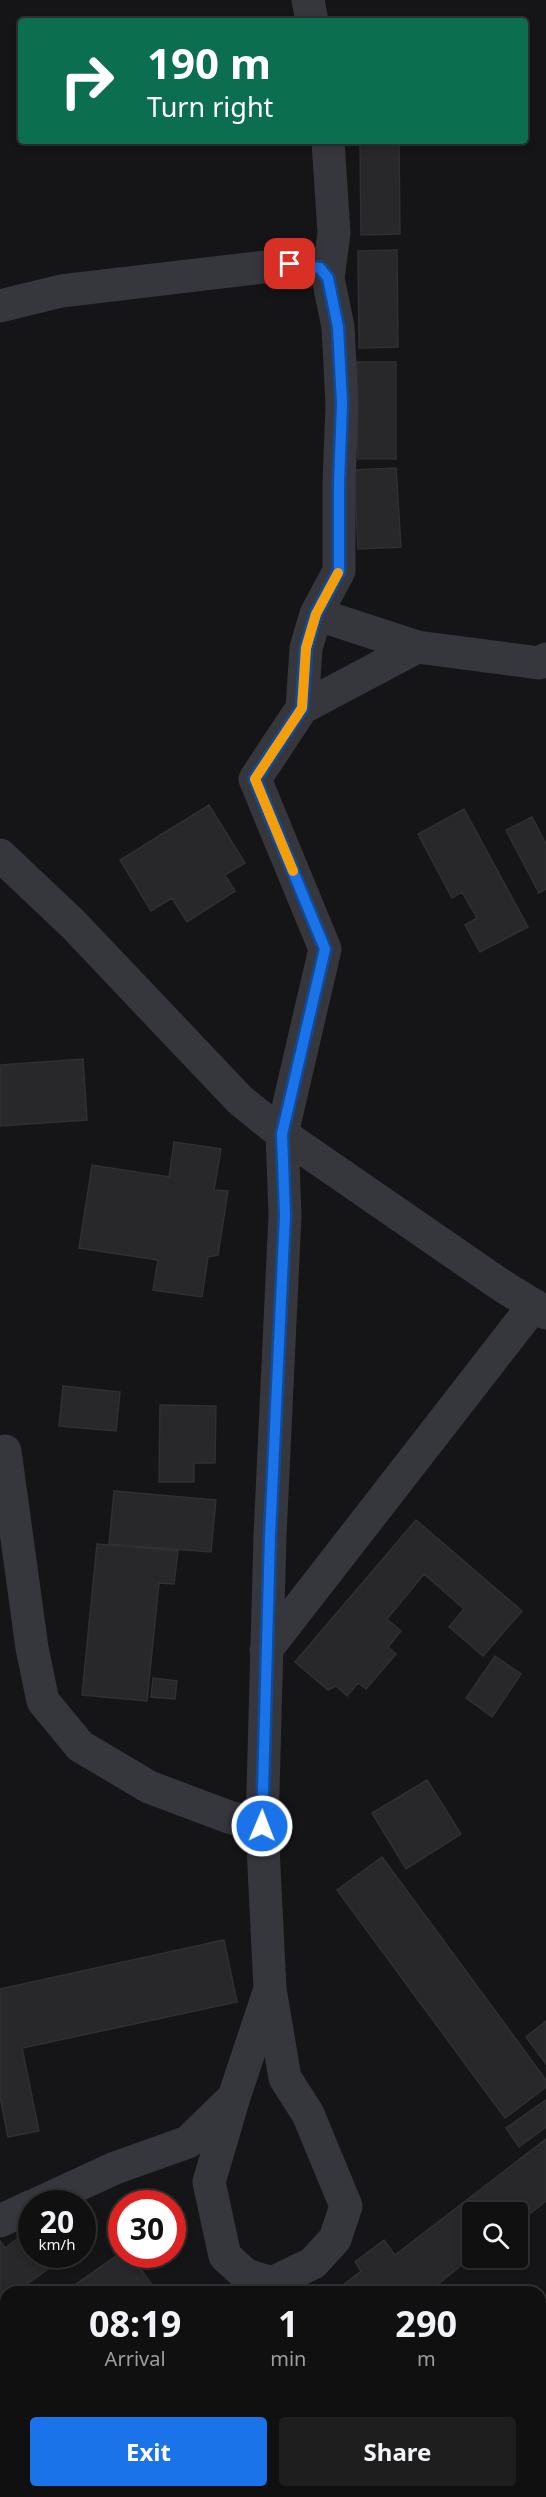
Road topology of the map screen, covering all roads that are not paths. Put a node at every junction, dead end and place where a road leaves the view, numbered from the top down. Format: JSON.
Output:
{"nodes":[{"id":1,"x":308,"y":0,"type":"edge"},
{"id":2,"x":311,"y":18,"type":"edge"},
{"id":3,"x":328,"y":144,"type":"edge"},
{"id":4,"x":328,"y":278,"type":"junction"},
{"id":5,"x":0,"y":306,"type":"edge"},
{"id":6,"x":316,"y":614,"type":"junction"},
{"id":7,"x":417,"y":647,"type":"junction"},
{"id":8,"x":546,"y":659,"type":"edge"},
{"id":9,"x":302,"y":708,"type":"junction"},
{"id":10,"x":0,"y":855,"type":"edge"},
{"id":11,"x":282,"y":1134,"type":"junction"},
{"id":12,"x":540,"y":1309,"type":"edge"},
{"id":13,"x":5,"y":1451,"type":"dead end"},
{"id":14,"x":266,"y":1650,"type":"junction"},
{"id":15,"x":262,"y":1826,"type":"junction"},
{"id":16,"x":270,"y":1989,"type":"junction"},
{"id":17,"x":234,"y":2097,"type":"junction"},
{"id":18,"x":68,"y":2190,"type":"edge"},
{"id":19,"x":18,"y":2213,"type":"edge"},
{"id":20,"x":0,"y":2221,"type":"edge"}],
"edges":[{"from":1,"to":2,"type":"street"},
{"from":3,"to":4,"type":"street"},
{"from":4,"to":5,"type":"street"},
{"from":4,"to":6,"type":"street"},
{"from":6,"to":7,"type":"street"},
{"from":6,"to":9,"type":"street"},
{"from":7,"to":8,"type":"street"},
{"from":7,"to":9,"type":"street"},
{"from":9,"to":11,"type":"street"},
{"from":10,"to":11,"type":"street"},
{"from":11,"to":12,"type":"street"},
{"from":11,"to":14,"type":"street"},
{"from":12,"to":14,"type":"street"},
{"from":13,"to":15,"type":"street"},
{"from":14,"to":15,"type":"street"},
{"from":15,"to":16,"type":"street"},
{"from":16,"to":17,"type":"street"},
{"from":16,"to":17,"type":"street"},
{"from":17,"to":18,"type":"street"},
{"from":19,"to":20,"type":"street"}]}
